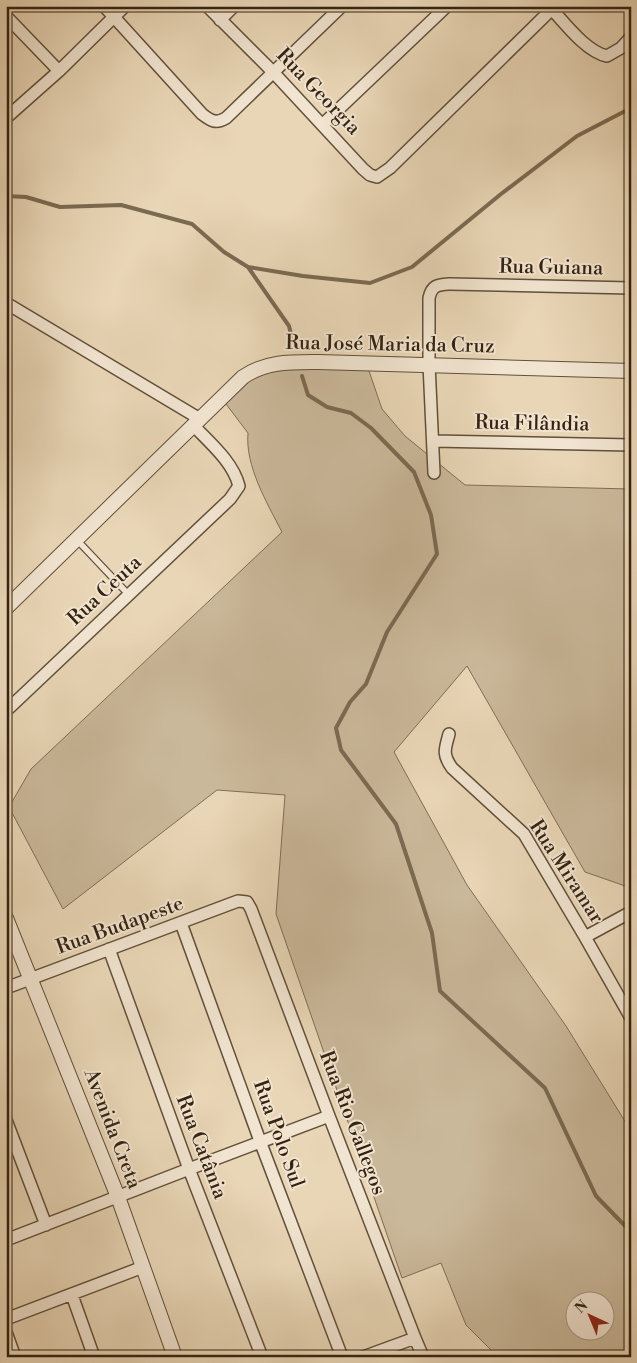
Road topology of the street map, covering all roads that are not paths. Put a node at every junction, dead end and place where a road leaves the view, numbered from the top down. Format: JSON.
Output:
{"nodes":[{"id":1,"x":104,"y":6,"type":"edge"},
{"id":2,"x":125,"y":6,"type":"edge"},
{"id":3,"x":207,"y":6,"type":"edge"},
{"id":4,"x":234,"y":6,"type":"edge"},
{"id":5,"x":342,"y":6,"type":"edge"},
{"id":6,"x":447,"y":6,"type":"edge"},
{"id":7,"x":552,"y":7,"type":"edge"},
{"id":8,"x":6,"y":16,"type":"edge"},
{"id":9,"x":114,"y":16,"type":"junction"},
{"id":10,"x":220,"y":20,"type":"junction"},
{"id":11,"x":631,"y":38,"type":"edge"},
{"id":12,"x":59,"y":72,"type":"junction"},
{"id":13,"x":273,"y":72,"type":"junction"},
{"id":14,"x":6,"y":118,"type":"edge"},
{"id":15,"x":322,"y":125,"type":"junction"},
{"id":16,"x":631,"y":288,"type":"edge"},
{"id":17,"x":6,"y":303,"type":"edge"},
{"id":18,"x":429,"y":364,"type":"junction"},
{"id":19,"x":631,"y":370,"type":"edge"},
{"id":20,"x":197,"y":423,"type":"junction"},
{"id":21,"x":433,"y":441,"type":"junction"},
{"id":22,"x":631,"y":445,"type":"edge"},
{"id":23,"x":434,"y":473,"type":"dead end"},
{"id":24,"x":77,"y":540,"type":"junction"},
{"id":25,"x":129,"y":595,"type":"junction"},
{"id":26,"x":6,"y":608,"type":"edge"},
{"id":27,"x":6,"y":710,"type":"edge"},
{"id":28,"x":449,"y":734,"type":"dead end"},
{"id":29,"x":247,"y":902,"type":"joint"},
{"id":30,"x":631,"y":912,"type":"edge"},
{"id":31,"x":6,"y":918,"type":"edge"},
{"id":32,"x":181,"y":923,"type":"junction"},
{"id":33,"x":585,"y":936,"type":"junction"},
{"id":34,"x":108,"y":949,"type":"junction"},
{"id":35,"x":31,"y":979,"type":"junction"},
{"id":36,"x":6,"y":988,"type":"edge"},
{"id":37,"x":631,"y":1018,"type":"edge"},
{"id":38,"x":329,"y":1116,"type":"junction"},
{"id":39,"x":6,"y":1120,"type":"edge"},
{"id":40,"x":260,"y":1141,"type":"junction"},
{"id":41,"x":188,"y":1169,"type":"junction"},
{"id":42,"x":118,"y":1198,"type":"junction"},
{"id":43,"x":46,"y":1225,"type":"junction"},
{"id":44,"x":6,"y":1240,"type":"edge"},
{"id":45,"x":143,"y":1267,"type":"junction"},
{"id":46,"x":72,"y":1295,"type":"junction"},
{"id":47,"x":6,"y":1319,"type":"edge"},
{"id":48,"x":6,"y":1332,"type":"edge"},
{"id":49,"x":415,"y":1338,"type":"junction"},
{"id":50,"x":15,"y":1357,"type":"edge"},
{"id":51,"x":94,"y":1357,"type":"edge"},
{"id":52,"x":175,"y":1357,"type":"edge"},
{"id":53,"x":262,"y":1357,"type":"edge"},
{"id":54,"x":342,"y":1357,"type":"edge"},
{"id":55,"x":363,"y":1357,"type":"edge"},
{"id":56,"x":424,"y":1357,"type":"edge"}],
"edges":[{"from":1,"to":9,"type":"street"},
{"from":2,"to":9,"type":"street"},
{"from":3,"to":10,"type":"street","name":"Rua Georgia"},
{"from":4,"to":10,"type":"street"},
{"from":5,"to":13,"type":"street"},
{"from":6,"to":15,"type":"street"},
{"from":7,"to":11,"type":"street"},
{"from":7,"to":15,"type":"street","name":"Rua Georgia"},
{"from":8,"to":12,"type":"street"},
{"from":9,"to":12,"type":"street"},
{"from":9,"to":13,"type":"street"},
{"from":10,"to":13,"type":"street","name":"Rua Georgia"},
{"from":12,"to":14,"type":"street"},
{"from":13,"to":15,"type":"street","name":"Rua Georgia"},
{"from":16,"to":18,"type":"street","name":"Rua Guiana"},
{"from":17,"to":20,"type":"street"},
{"from":18,"to":19,"type":"street","name":"Rua José Maria da Cruz"},
{"from":18,"to":20,"type":"street","name":"Rua José Maria da Cruz"},
{"from":18,"to":21,"type":"street"},
{"from":20,"to":24,"type":"street","name":"Rua José Maria da Cruz"},
{"from":20,"to":25,"type":"street","name":"Rua Ceuta"},
{"from":21,"to":22,"type":"street","name":"Rua Filândia"},
{"from":21,"to":23,"type":"street"},
{"from":24,"to":25,"type":"lane"},
{"from":24,"to":26,"type":"street","name":"Rua José Maria da Cruz"},
{"from":25,"to":27,"type":"street","name":"Rua Ceuta"},
{"from":28,"to":33,"type":"street","name":"Rua Miramar"},
{"from":29,"to":32,"type":"street","name":"Rua Budapeste"},
{"from":29,"to":38,"type":"street","name":"Rua Rio Gallegos"},
{"from":30,"to":33,"type":"street"},
{"from":31,"to":35,"type":"street","name":"Avenida Creta"},
{"from":32,"to":34,"type":"street","name":"Rua Budapeste"},
{"from":32,"to":40,"type":"street","name":"Rua Polo Sul"},
{"from":33,"to":37,"type":"street","name":"Rua Miramar"},
{"from":34,"to":35,"type":"street","name":"Rua Budapeste"},
{"from":34,"to":41,"type":"street","name":"Rua Catânia"},
{"from":35,"to":36,"type":"street","name":"Rua Budapeste"},
{"from":35,"to":42,"type":"street","name":"Avenida Creta"},
{"from":38,"to":40,"type":"street"},
{"from":38,"to":49,"type":"street","name":"Rua Rio Gallegos"},
{"from":39,"to":43,"type":"street"},
{"from":40,"to":41,"type":"street"},
{"from":40,"to":54,"type":"street","name":"Rua Polo Sul"},
{"from":41,"to":42,"type":"street"},
{"from":41,"to":53,"type":"street","name":"Rua Catânia"},
{"from":42,"to":43,"type":"street"},
{"from":42,"to":45,"type":"street","name":"Avenida Creta"},
{"from":43,"to":44,"type":"street"},
{"from":45,"to":46,"type":"street"},
{"from":45,"to":52,"type":"street","name":"Avenida Creta"},
{"from":46,"to":47,"type":"street"},
{"from":46,"to":51,"type":"street"},
{"from":48,"to":50,"type":"street"},
{"from":49,"to":55,"type":"street"},
{"from":49,"to":56,"type":"street","name":"Rua Rio Gallegos"}]}
